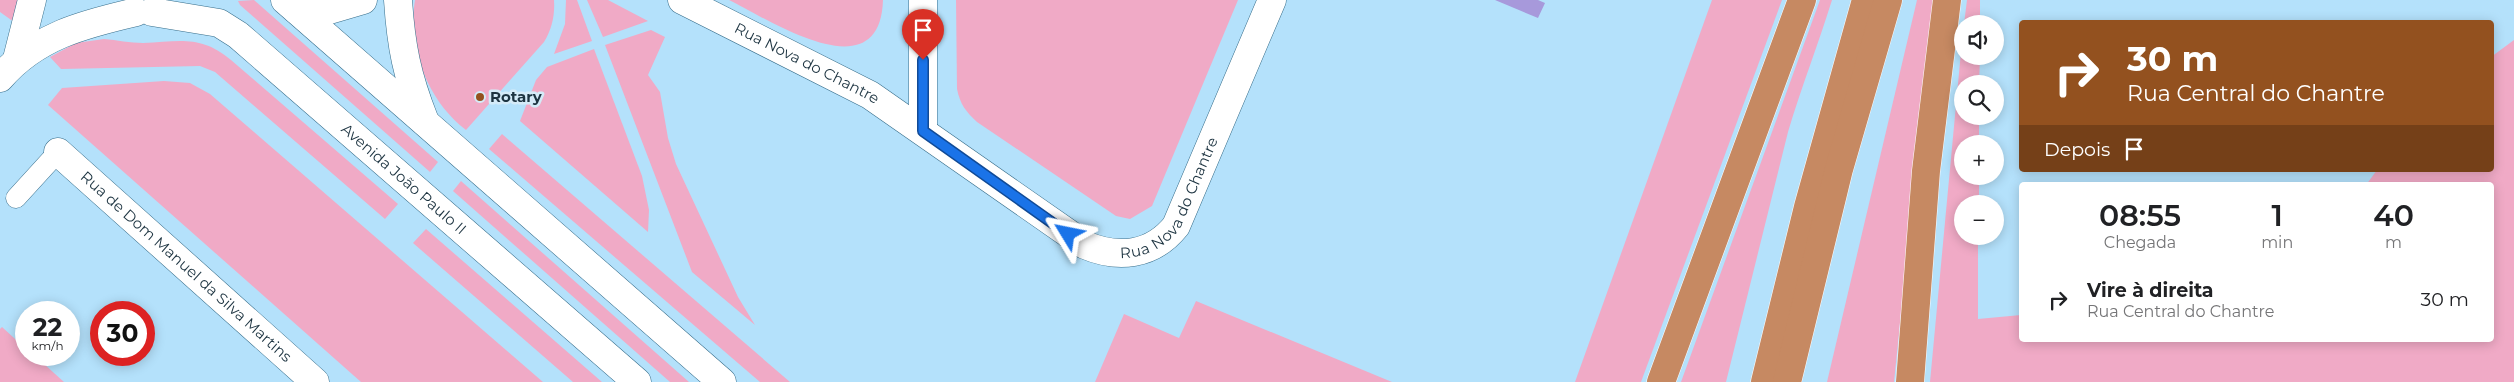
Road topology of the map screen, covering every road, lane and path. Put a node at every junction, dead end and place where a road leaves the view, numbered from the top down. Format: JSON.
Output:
{"nodes":[{"id":1,"x":32,"y":0,"type":"edge"},
{"id":2,"x":98,"y":0,"type":"edge"},
{"id":3,"x":190,"y":0,"type":"edge"},
{"id":4,"x":363,"y":0,"type":"edge"},
{"id":5,"x":398,"y":0,"type":"edge"},
{"id":6,"x":682,"y":0,"type":"edge"},
{"id":7,"x":923,"y":0,"type":"edge"},
{"id":8,"x":1272,"y":0,"type":"edge"},
{"id":9,"x":1802,"y":0,"type":"edge"},
{"id":10,"x":1866,"y":0,"type":"edge"},
{"id":11,"x":1888,"y":0,"type":"edge"},
{"id":12,"x":1947,"y":0,"type":"edge"},
{"id":13,"x":291,"y":5,"type":"edge"},
{"id":14,"x":144,"y":12,"type":"junction"},
{"id":15,"x":8,"y":68,"type":"edge"},
{"id":16,"x":425,"y":122,"type":"junction"},
{"id":17,"x":923,"y":131,"type":"junction"},
{"id":18,"x":58,"y":152,"type":"joint"},
{"id":19,"x":16,"y":198,"type":"dead end"},
{"id":20,"x":315,"y":382,"type":"edge"},
{"id":21,"x":637,"y":382,"type":"edge"},
{"id":22,"x":722,"y":382,"type":"edge"},
{"id":23,"x":1661,"y":382,"type":"edge"},
{"id":24,"x":1765,"y":382,"type":"edge"},
{"id":25,"x":1787,"y":382,"type":"edge"},
{"id":26,"x":1910,"y":382,"type":"edge"}],
"edges":[{"from":1,"to":15,"type":"street"},
{"from":2,"to":14,"type":"street","name":"Avenida João Paulo II"},
{"from":3,"to":14,"type":"street"},
{"from":4,"to":13,"type":"street"},
{"from":5,"to":16,"type":"street"},
{"from":6,"to":17,"type":"street","name":"Rua Nova do Chantre"},
{"from":7,"to":17,"type":"street"},
{"from":8,"to":17,"type":"street","name":"Rua Nova do Chantre"},
{"from":9,"to":23,"type":"highway"},
{"from":10,"to":24,"type":"highway"},
{"from":11,"to":25,"type":"highway"},
{"from":12,"to":26,"type":"highway"},
{"from":13,"to":16,"type":"street"},
{"from":14,"to":15,"type":"street"},
{"from":14,"to":21,"type":"street","name":"Avenida João Paulo II"},
{"from":16,"to":22,"type":"street"},
{"from":18,"to":19,"type":"lane"},
{"from":18,"to":20,"type":"street","name":"Rua de Dom Manuel da Silva Martins"}]}
